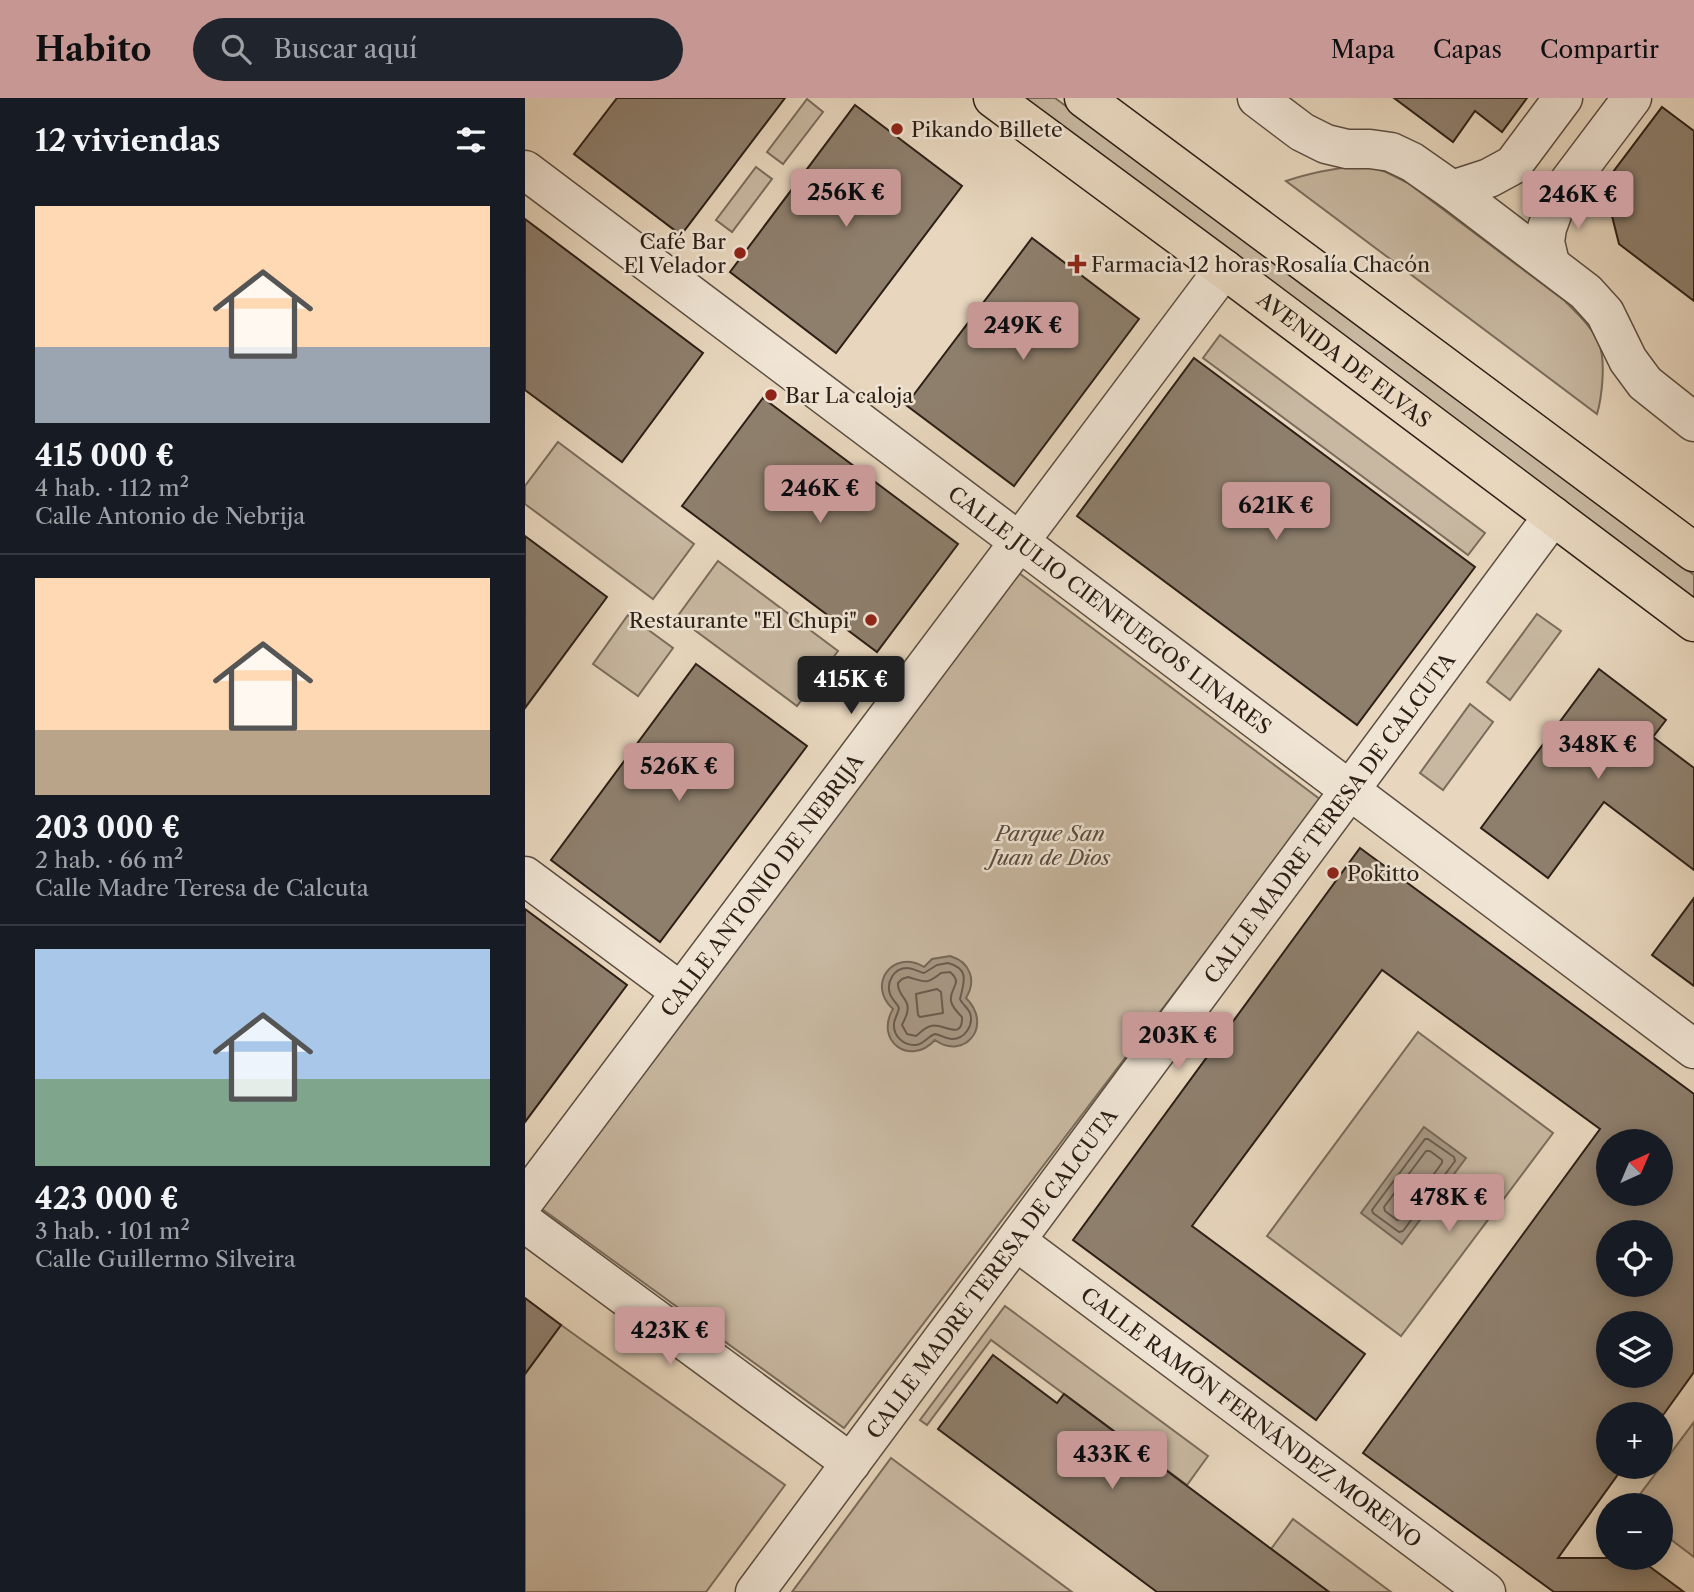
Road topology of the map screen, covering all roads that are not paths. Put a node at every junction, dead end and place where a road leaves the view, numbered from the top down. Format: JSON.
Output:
{"nodes":[{"id":1,"x":993,"y":98,"type":"edge"},
{"id":2,"x":1084,"y":98,"type":"edge"},
{"id":3,"x":1257,"y":98,"type":"edge"},
{"id":4,"x":1563,"y":98,"type":"edge"},
{"id":5,"x":1632,"y":98,"type":"edge"},
{"id":6,"x":1119,"y":113,"type":"edge"},
{"id":7,"x":525,"y":170,"type":"edge"},
{"id":8,"x":1452,"y":190,"type":"junction"},
{"id":9,"x":1549,"y":263,"type":"junction"},
{"id":10,"x":1224,"y":269,"type":"junction"},
{"id":11,"x":1694,"y":422,"type":"edge"},
{"id":12,"x":1553,"y":516,"type":"junction"},
{"id":13,"x":1019,"y":542,"type":"junction"},
{"id":14,"x":1694,"y":552,"type":"edge"},
{"id":15,"x":1694,"y":622,"type":"edge"},
{"id":16,"x":1350,"y":790,"type":"junction"},
{"id":17,"x":525,"y":876,"type":"edge"},
{"id":18,"x":681,"y":992,"type":"junction"},
{"id":19,"x":1694,"y":1049,"type":"edge"},
{"id":20,"x":525,"y":1200,"type":"edge"},
{"id":21,"x":525,"y":1223,"type":"edge"},
{"id":22,"x":1016,"y":1241,"type":"junction"},
{"id":23,"x":851,"y":1463,"type":"junction"},
{"id":24,"x":755,"y":1592,"type":"edge"},
{"id":25,"x":1486,"y":1592,"type":"edge"}],
"edges":[{"from":1,"to":10,"type":"highway","name":"AVENIDA DE ELVAS"},
{"from":2,"to":6,"type":"highway"},
{"from":3,"to":8,"type":"street"},
{"from":4,"to":8,"type":"street"},
{"from":5,"to":9,"type":"street"},
{"from":6,"to":14,"type":"highway"},
{"from":7,"to":13,"type":"street","name":"CALLE JULIO CIENFUEGOS LINARES"},
{"from":8,"to":9,"type":"street"},
{"from":9,"to":11,"type":"street"},
{"from":10,"to":12,"type":"highway","name":"AVENIDA DE ELVAS"},
{"from":10,"to":13,"type":"street","name":"CALLE ANTONIO DE NEBRIJA"},
{"from":12,"to":15,"type":"highway","name":"AVENIDA DE ELVAS"},
{"from":12,"to":16,"type":"street","name":"CALLE MADRE TERESA DE CALCUTA"},
{"from":13,"to":16,"type":"street","name":"CALLE JULIO CIENFUEGOS LINARES"},
{"from":13,"to":18,"type":"street","name":"CALLE ANTONIO DE NEBRIJA"},
{"from":16,"to":19,"type":"street","name":"CALLE JULIO CIENFUEGOS LINARES"},
{"from":16,"to":22,"type":"street","name":"CALLE MADRE TERESA DE CALCUTA"},
{"from":17,"to":18,"type":"street"},
{"from":18,"to":20,"type":"street","name":"CALLE ANTONIO DE NEBRIJA"},
{"from":21,"to":23,"type":"street"},
{"from":22,"to":23,"type":"street","name":"CALLE MADRE TERESA DE CALCUTA"},
{"from":22,"to":25,"type":"street","name":"CALLE RAMÓN FERNÁNDEZ MORENO"},
{"from":23,"to":24,"type":"street","name":"CALLE MADRE TERESA DE CALCUTA"}]}
